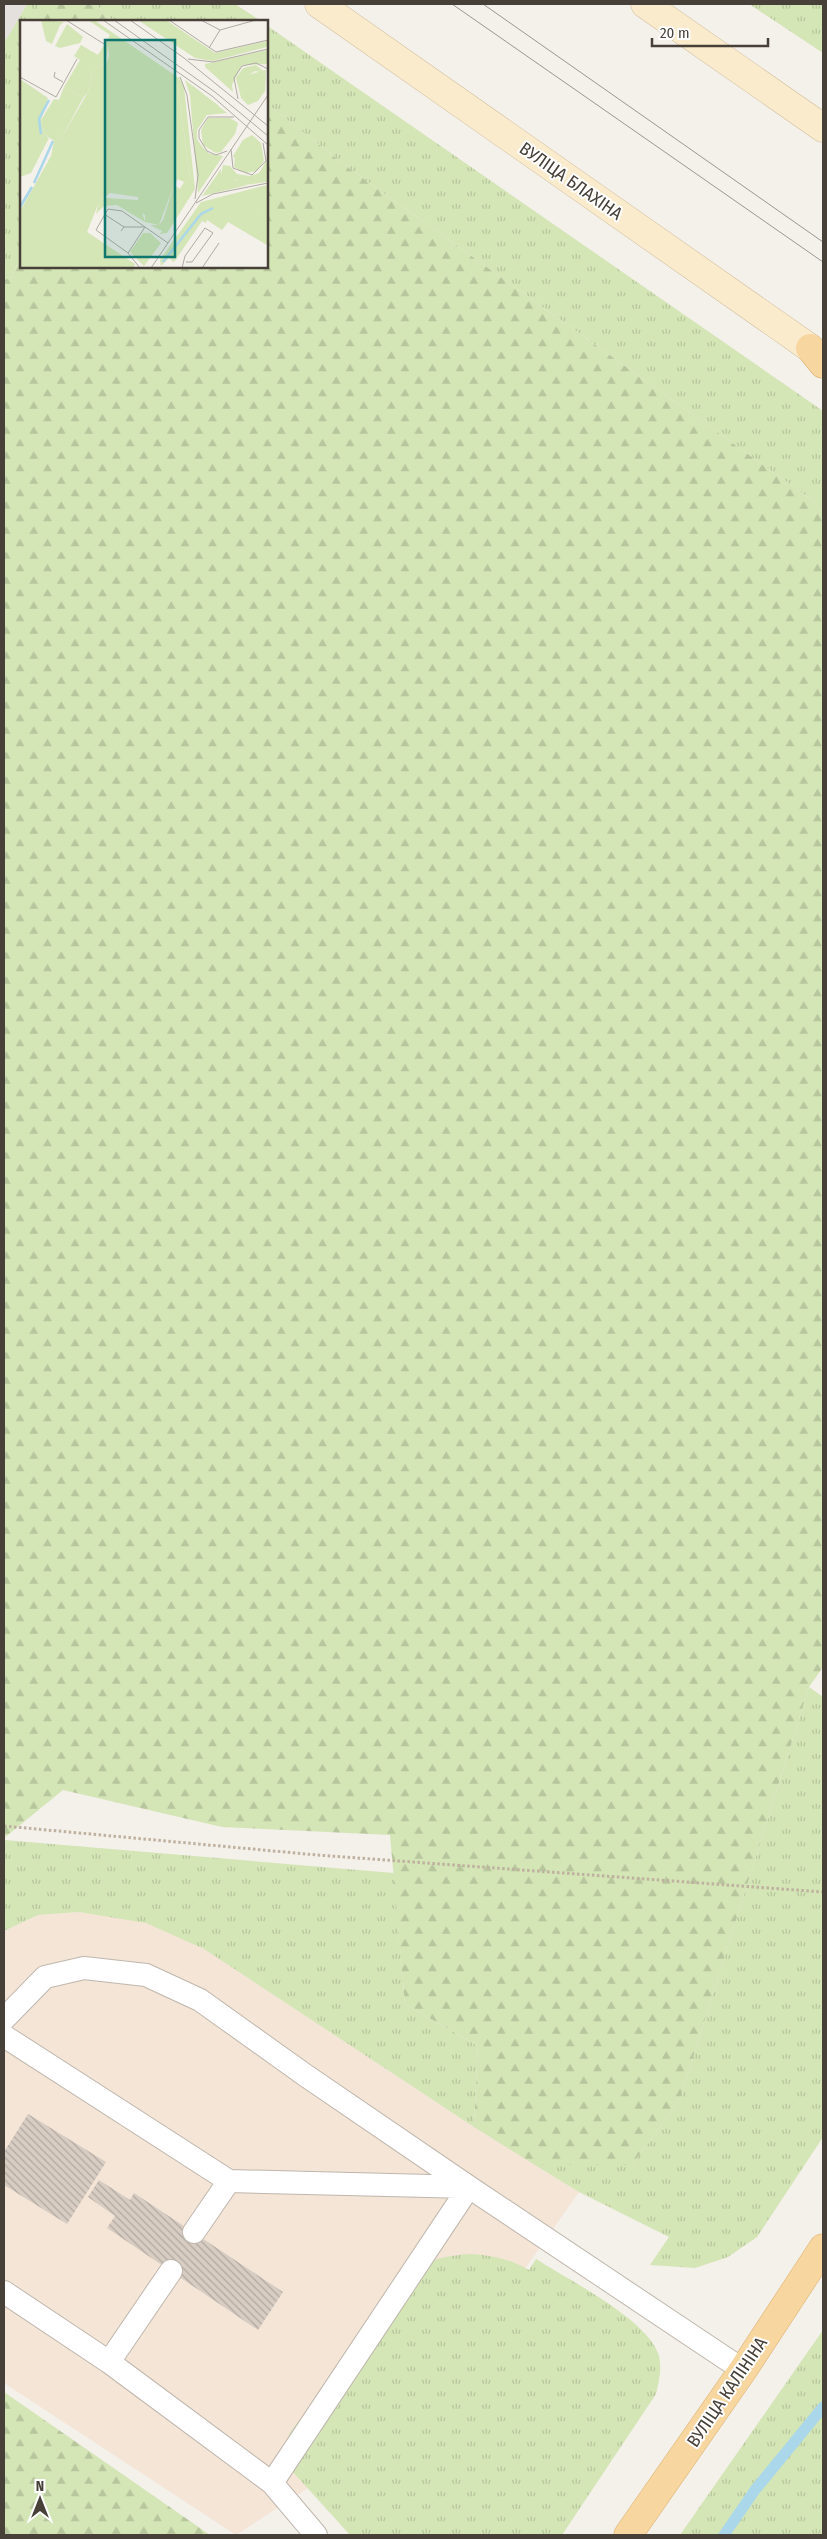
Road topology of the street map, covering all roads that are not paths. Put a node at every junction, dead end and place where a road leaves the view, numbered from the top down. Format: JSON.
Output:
{"nodes":[{"id":1,"x":319,"y":4,"type":"edge"},
{"id":2,"x":644,"y":4,"type":"edge"},
{"id":3,"x":823,"y":128,"type":"edge"},
{"id":4,"x":819,"y":357,"type":"edge"},
{"id":5,"x":4,"y":2019,"type":"edge"},
{"id":6,"x":4,"y":2036,"type":"edge"},
{"id":7,"x":229,"y":2181,"type":"junction"},
{"id":8,"x":469,"y":2187,"type":"junction"},
{"id":9,"x":194,"y":2232,"type":"dead end"},
{"id":10,"x":823,"y":2248,"type":"edge"},
{"id":11,"x":171,"y":2271,"type":"dead end"},
{"id":12,"x":4,"y":2292,"type":"edge"},
{"id":13,"x":109,"y":2362,"type":"junction"},
{"id":14,"x":743,"y":2370,"type":"junction"},
{"id":15,"x":272,"y":2483,"type":"junction"},
{"id":16,"x":316,"y":2535,"type":"edge"},
{"id":17,"x":628,"y":2535,"type":"edge"}],
"edges":[{"from":1,"to":4,"type":"main road","name":"ВУЛІЦА БЛАХІНА"},
{"from":2,"to":3,"type":"main road"},
{"from":5,"to":8,"type":"lane"},
{"from":6,"to":7,"type":"lane"},
{"from":7,"to":8,"type":"lane"},
{"from":7,"to":9,"type":"lane"},
{"from":8,"to":14,"type":"lane"},
{"from":8,"to":15,"type":"lane"},
{"from":10,"to":14,"type":"main road","name":"ВУЛІЦА КАЛІНІНА"},
{"from":11,"to":13,"type":"lane"},
{"from":12,"to":13,"type":"lane"},
{"from":13,"to":15,"type":"lane"},
{"from":14,"to":17,"type":"main road","name":"ВУЛІЦА КАЛІНІНА"},
{"from":15,"to":16,"type":"lane"}]}
